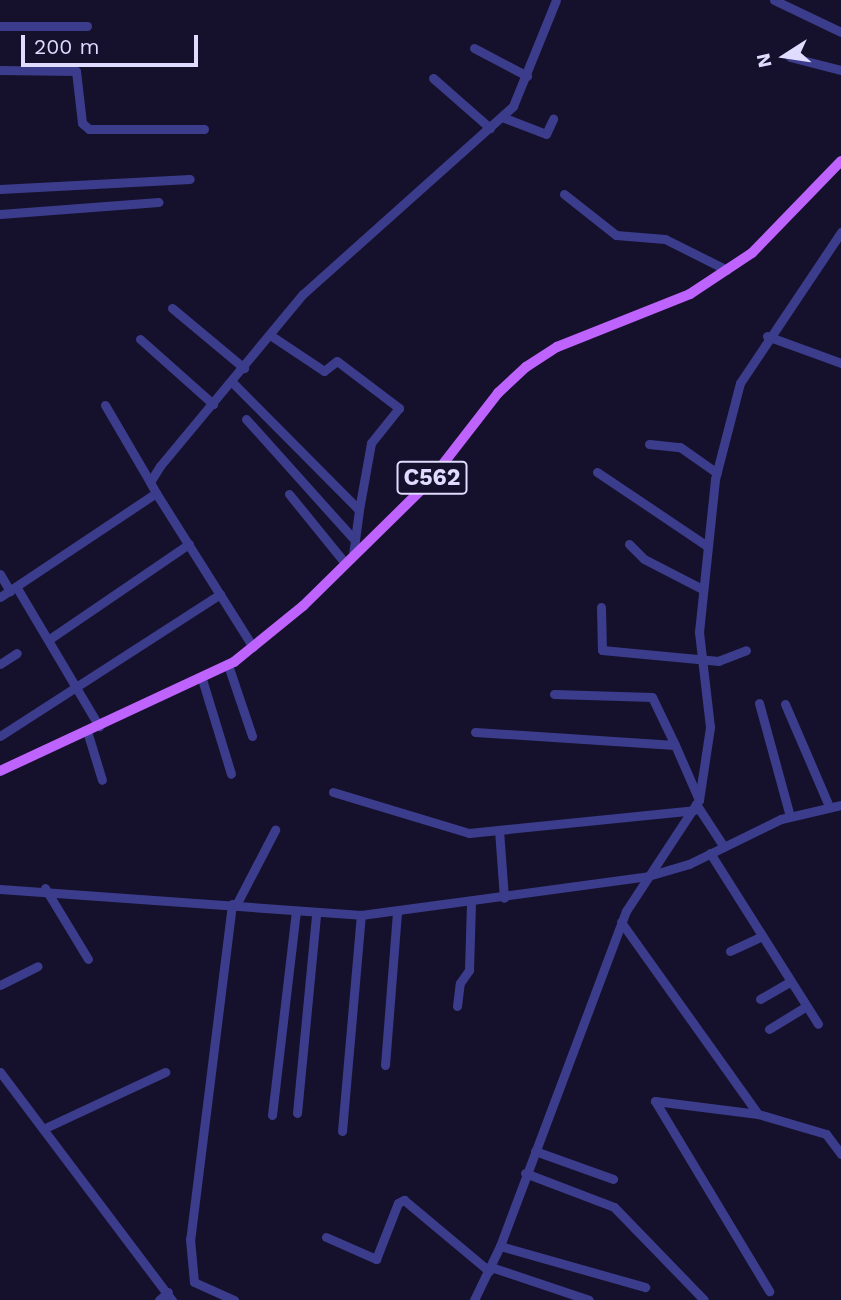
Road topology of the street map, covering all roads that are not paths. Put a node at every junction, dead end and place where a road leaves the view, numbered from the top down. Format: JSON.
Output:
{"nodes":[{"id":1,"x":556,"y":0,"type":"edge"},
{"id":2,"x":774,"y":0,"type":"edge"},
{"id":3,"x":0,"y":26,"type":"edge"},
{"id":4,"x":87,"y":26,"type":"dead end"},
{"id":5,"x":841,"y":32,"type":"edge"},
{"id":6,"x":474,"y":48,"type":"dead end"},
{"id":7,"x":790,"y":57,"type":"dead end"},
{"id":8,"x":841,"y":70,"type":"edge"},
{"id":9,"x":0,"y":71,"type":"edge"},
{"id":10,"x":527,"y":76,"type":"junction"},
{"id":11,"x":433,"y":78,"type":"dead end"},
{"id":12,"x":502,"y":117,"type":"junction"},
{"id":13,"x":553,"y":118,"type":"dead end"},
{"id":14,"x":490,"y":128,"type":"junction"},
{"id":15,"x":204,"y":129,"type":"dead end"},
{"id":16,"x":841,"y":161,"type":"edge"},
{"id":17,"x":190,"y":179,"type":"dead end"},
{"id":18,"x":0,"y":190,"type":"edge"},
{"id":19,"x":564,"y":194,"type":"dead end"},
{"id":20,"x":159,"y":202,"type":"dead end"},
{"id":21,"x":0,"y":214,"type":"edge"},
{"id":22,"x":841,"y":232,"type":"edge"},
{"id":23,"x":837,"y":251,"type":"edge"},
{"id":24,"x":727,"y":270,"type":"junction"},
{"id":25,"x":172,"y":309,"type":"dead end"},
{"id":26,"x":271,"y":335,"type":"junction"},
{"id":27,"x":767,"y":336,"type":"junction"},
{"id":28,"x":140,"y":339,"type":"dead end"},
{"id":29,"x":841,"y":363,"type":"edge"},
{"id":30,"x":244,"y":368,"type":"junction"},
{"id":31,"x":232,"y":382,"type":"junction"},
{"id":32,"x":213,"y":404,"type":"junction"},
{"id":33,"x":105,"y":405,"type":"dead end"},
{"id":34,"x":246,"y":419,"type":"dead end"},
{"id":35,"x":649,"y":444,"type":"dead end"},
{"id":36,"x":597,"y":472,"type":"dead end"},
{"id":37,"x":717,"y":473,"type":"junction"},
{"id":38,"x":150,"y":482,"type":"junction"},
{"id":39,"x":156,"y":492,"type":"junction"},
{"id":40,"x":289,"y":494,"type":"dead end"},
{"id":41,"x":359,"y":510,"type":"junction"},
{"id":42,"x":352,"y":537,"type":"junction"},
{"id":43,"x":189,"y":544,"type":"junction"},
{"id":44,"x":629,"y":544,"type":"dead end"},
{"id":45,"x":707,"y":546,"type":"junction"},
{"id":46,"x":349,"y":559,"type":"junction"},
{"id":47,"x":0,"y":574,"type":"edge"},
{"id":48,"x":14,"y":589,"type":"junction"},
{"id":49,"x":702,"y":589,"type":"junction"},
{"id":50,"x":220,"y":594,"type":"junction"},
{"id":51,"x":0,"y":597,"type":"edge"},
{"id":52,"x":601,"y":607,"type":"dead end"},
{"id":53,"x":51,"y":638,"type":"junction"},
{"id":54,"x":253,"y":647,"type":"junction"},
{"id":55,"x":746,"y":650,"type":"dead end"},
{"id":56,"x":17,"y":653,"type":"dead end"},
{"id":57,"x":699,"y":658,"type":"junction"},
{"id":58,"x":0,"y":664,"type":"edge"},
{"id":59,"x":228,"y":665,"type":"junction"},
{"id":60,"x":202,"y":679,"type":"junction"},
{"id":61,"x":77,"y":686,"type":"junction"},
{"id":62,"x":554,"y":694,"type":"dead end"},
{"id":63,"x":759,"y":703,"type":"dead end"},
{"id":64,"x":785,"y":704,"type":"dead end"},
{"id":65,"x":99,"y":726,"type":"junction"},
{"id":66,"x":87,"y":731,"type":"junction"},
{"id":67,"x":475,"y":732,"type":"dead end"},
{"id":68,"x":0,"y":736,"type":"edge"},
{"id":69,"x":252,"y":736,"type":"dead end"},
{"id":70,"x":675,"y":745,"type":"junction"},
{"id":71,"x":0,"y":771,"type":"edge"},
{"id":72,"x":230,"y":774,"type":"dead end"},
{"id":73,"x":102,"y":780,"type":"dead end"},
{"id":74,"x":333,"y":792,"type":"dead end"},
{"id":75,"x":696,"y":805,"type":"junction"},
{"id":76,"x":841,"y":805,"type":"edge"},
{"id":77,"x":830,"y":806,"type":"junction"},
{"id":78,"x":790,"y":816,"type":"junction"},
{"id":79,"x":275,"y":830,"type":"dead end"},
{"id":80,"x":499,"y":830,"type":"junction"},
{"id":81,"x":724,"y":847,"type":"junction"},
{"id":82,"x":710,"y":853,"type":"junction"},
{"id":83,"x":649,"y":876,"type":"junction"},
{"id":84,"x":45,"y":888,"type":"junction"},
{"id":85,"x":0,"y":889,"type":"edge"},
{"id":86,"x":503,"y":898,"type":"junction"},
{"id":87,"x":471,"y":902,"type":"junction"},
{"id":88,"x":234,"y":904,"type":"junction"},
{"id":89,"x":397,"y":911,"type":"junction"},
{"id":90,"x":296,"y":912,"type":"junction"},
{"id":91,"x":316,"y":914,"type":"junction"},
{"id":92,"x":361,"y":915,"type":"junction"},
{"id":93,"x":621,"y":922,"type":"junction"},
{"id":94,"x":761,"y":937,"type":"junction"},
{"id":95,"x":730,"y":951,"type":"dead end"},
{"id":96,"x":88,"y":959,"type":"dead end"},
{"id":97,"x":38,"y":966,"type":"dead end"},
{"id":98,"x":788,"y":983,"type":"junction"},
{"id":99,"x":0,"y":985,"type":"edge"},
{"id":100,"x":760,"y":999,"type":"dead end"},
{"id":101,"x":457,"y":1006,"type":"dead end"},
{"id":102,"x":804,"y":1007,"type":"junction"},
{"id":103,"x":818,"y":1024,"type":"dead end"},
{"id":104,"x":769,"y":1029,"type":"dead end"},
{"id":105,"x":385,"y":1065,"type":"dead end"},
{"id":106,"x":0,"y":1072,"type":"edge"},
{"id":107,"x":165,"y":1072,"type":"dead end"},
{"id":108,"x":297,"y":1113,"type":"dead end"},
{"id":109,"x":758,"y":1114,"type":"junction"},
{"id":110,"x":272,"y":1115,"type":"dead end"},
{"id":111,"x":43,"y":1129,"type":"junction"},
{"id":112,"x":342,"y":1130,"type":"dead end"},
{"id":113,"x":535,"y":1151,"type":"junction"},
{"id":114,"x":841,"y":1154,"type":"edge"},
{"id":115,"x":525,"y":1173,"type":"junction"},
{"id":116,"x":613,"y":1179,"type":"dead end"},
{"id":117,"x":326,"y":1237,"type":"dead end"},
{"id":118,"x":500,"y":1246,"type":"junction"},
{"id":119,"x":490,"y":1269,"type":"junction"},
{"id":120,"x":645,"y":1287,"type":"dead end"},
{"id":121,"x":769,"y":1291,"type":"dead end"},
{"id":122,"x":170,"y":1296,"type":"edge"},
{"id":123,"x":159,"y":1300,"type":"edge"},
{"id":124,"x":234,"y":1300,"type":"edge"},
{"id":125,"x":474,"y":1300,"type":"edge"},
{"id":126,"x":589,"y":1300,"type":"edge"},
{"id":127,"x":704,"y":1300,"type":"edge"}],
"edges":[{"from":1,"to":10,"type":"street"},
{"from":2,"to":5,"type":"street"},
{"from":3,"to":4,"type":"street"},
{"from":6,"to":10,"type":"street"},
{"from":7,"to":8,"type":"street"},
{"from":9,"to":15,"type":"street"},
{"from":10,"to":12,"type":"street"},
{"from":11,"to":14,"type":"street"},
{"from":12,"to":13,"type":"street"},
{"from":12,"to":14,"type":"street"},
{"from":14,"to":26,"type":"street"},
{"from":16,"to":24,"type":"main road","number":"C562"},
{"from":17,"to":18,"type":"street"},
{"from":19,"to":24,"type":"street"},
{"from":20,"to":21,"type":"street"},
{"from":22,"to":23,"type":"street"},
{"from":23,"to":27,"type":"street"},
{"from":24,"to":46,"type":"main road","number":"C562"},
{"from":25,"to":30,"type":"street"},
{"from":26,"to":30,"type":"street"},
{"from":26,"to":41,"type":"street"},
{"from":27,"to":29,"type":"street"},
{"from":27,"to":37,"type":"street"},
{"from":28,"to":32,"type":"street"},
{"from":30,"to":31,"type":"street"},
{"from":31,"to":32,"type":"street"},
{"from":31,"to":41,"type":"street"},
{"from":32,"to":38,"type":"street"},
{"from":33,"to":38,"type":"street"},
{"from":34,"to":42,"type":"street"},
{"from":35,"to":37,"type":"street"},
{"from":36,"to":45,"type":"street"},
{"from":37,"to":45,"type":"street"},
{"from":38,"to":39,"type":"street"},
{"from":39,"to":43,"type":"street"},
{"from":39,"to":48,"type":"street"},
{"from":40,"to":46,"type":"street"},
{"from":41,"to":42,"type":"street"},
{"from":42,"to":46,"type":"street"},
{"from":43,"to":50,"type":"street"},
{"from":43,"to":53,"type":"street"},
{"from":44,"to":49,"type":"street"},
{"from":45,"to":49,"type":"street"},
{"from":46,"to":54,"type":"main road","number":"C562"},
{"from":47,"to":48,"type":"street"},
{"from":48,"to":51,"type":"street"},
{"from":48,"to":53,"type":"street"},
{"from":49,"to":57,"type":"street"},
{"from":50,"to":54,"type":"street"},
{"from":50,"to":61,"type":"street"},
{"from":52,"to":57,"type":"street"},
{"from":53,"to":61,"type":"street"},
{"from":54,"to":59,"type":"main road","number":"C562"},
{"from":55,"to":57,"type":"street"},
{"from":56,"to":58,"type":"street"},
{"from":57,"to":75,"type":"street"},
{"from":59,"to":60,"type":"main road","number":"C562"},
{"from":59,"to":69,"type":"street"},
{"from":60,"to":65,"type":"main road","number":"C562"},
{"from":60,"to":72,"type":"street"},
{"from":61,"to":65,"type":"street"},
{"from":61,"to":68,"type":"street"},
{"from":62,"to":70,"type":"street"},
{"from":63,"to":78,"type":"street"},
{"from":64,"to":77,"type":"street"},
{"from":65,"to":66,"type":"main road","number":"C562"},
{"from":66,"to":71,"type":"main road","number":"C562"},
{"from":66,"to":73,"type":"street"},
{"from":67,"to":70,"type":"street"},
{"from":70,"to":75,"type":"street"},
{"from":74,"to":80,"type":"street"},
{"from":75,"to":80,"type":"street"},
{"from":75,"to":81,"type":"street"},
{"from":75,"to":83,"type":"street"},
{"from":76,"to":77,"type":"street"},
{"from":77,"to":78,"type":"street"},
{"from":78,"to":81,"type":"street"},
{"from":79,"to":88,"type":"street"},
{"from":80,"to":86,"type":"street"},
{"from":81,"to":82,"type":"street"},
{"from":82,"to":83,"type":"street"},
{"from":82,"to":94,"type":"street"},
{"from":83,"to":86,"type":"street"},
{"from":83,"to":93,"type":"street"},
{"from":84,"to":85,"type":"street"},
{"from":84,"to":88,"type":"street"},
{"from":84,"to":96,"type":"street"},
{"from":86,"to":87,"type":"street"},
{"from":87,"to":89,"type":"street"},
{"from":87,"to":101,"type":"street"},
{"from":88,"to":90,"type":"street"},
{"from":88,"to":124,"type":"street"},
{"from":89,"to":92,"type":"street"},
{"from":89,"to":105,"type":"street"},
{"from":90,"to":91,"type":"street"},
{"from":90,"to":110,"type":"street"},
{"from":91,"to":92,"type":"street"},
{"from":91,"to":108,"type":"street"},
{"from":92,"to":112,"type":"street"},
{"from":93,"to":109,"type":"street"},
{"from":93,"to":113,"type":"street"},
{"from":94,"to":95,"type":"street"},
{"from":94,"to":98,"type":"street"},
{"from":97,"to":99,"type":"street"},
{"from":98,"to":100,"type":"street"},
{"from":98,"to":102,"type":"street"},
{"from":102,"to":103,"type":"street"},
{"from":102,"to":104,"type":"street"},
{"from":106,"to":111,"type":"street"},
{"from":107,"to":111,"type":"street"},
{"from":109,"to":114,"type":"street"},
{"from":109,"to":121,"type":"street"},
{"from":111,"to":122,"type":"street"},
{"from":113,"to":115,"type":"street"},
{"from":113,"to":116,"type":"street"},
{"from":115,"to":118,"type":"street"},
{"from":115,"to":127,"type":"street"},
{"from":117,"to":119,"type":"street"},
{"from":118,"to":119,"type":"street"},
{"from":118,"to":120,"type":"street"},
{"from":119,"to":125,"type":"street"},
{"from":119,"to":126,"type":"street"},
{"from":122,"to":123,"type":"street"}]}
